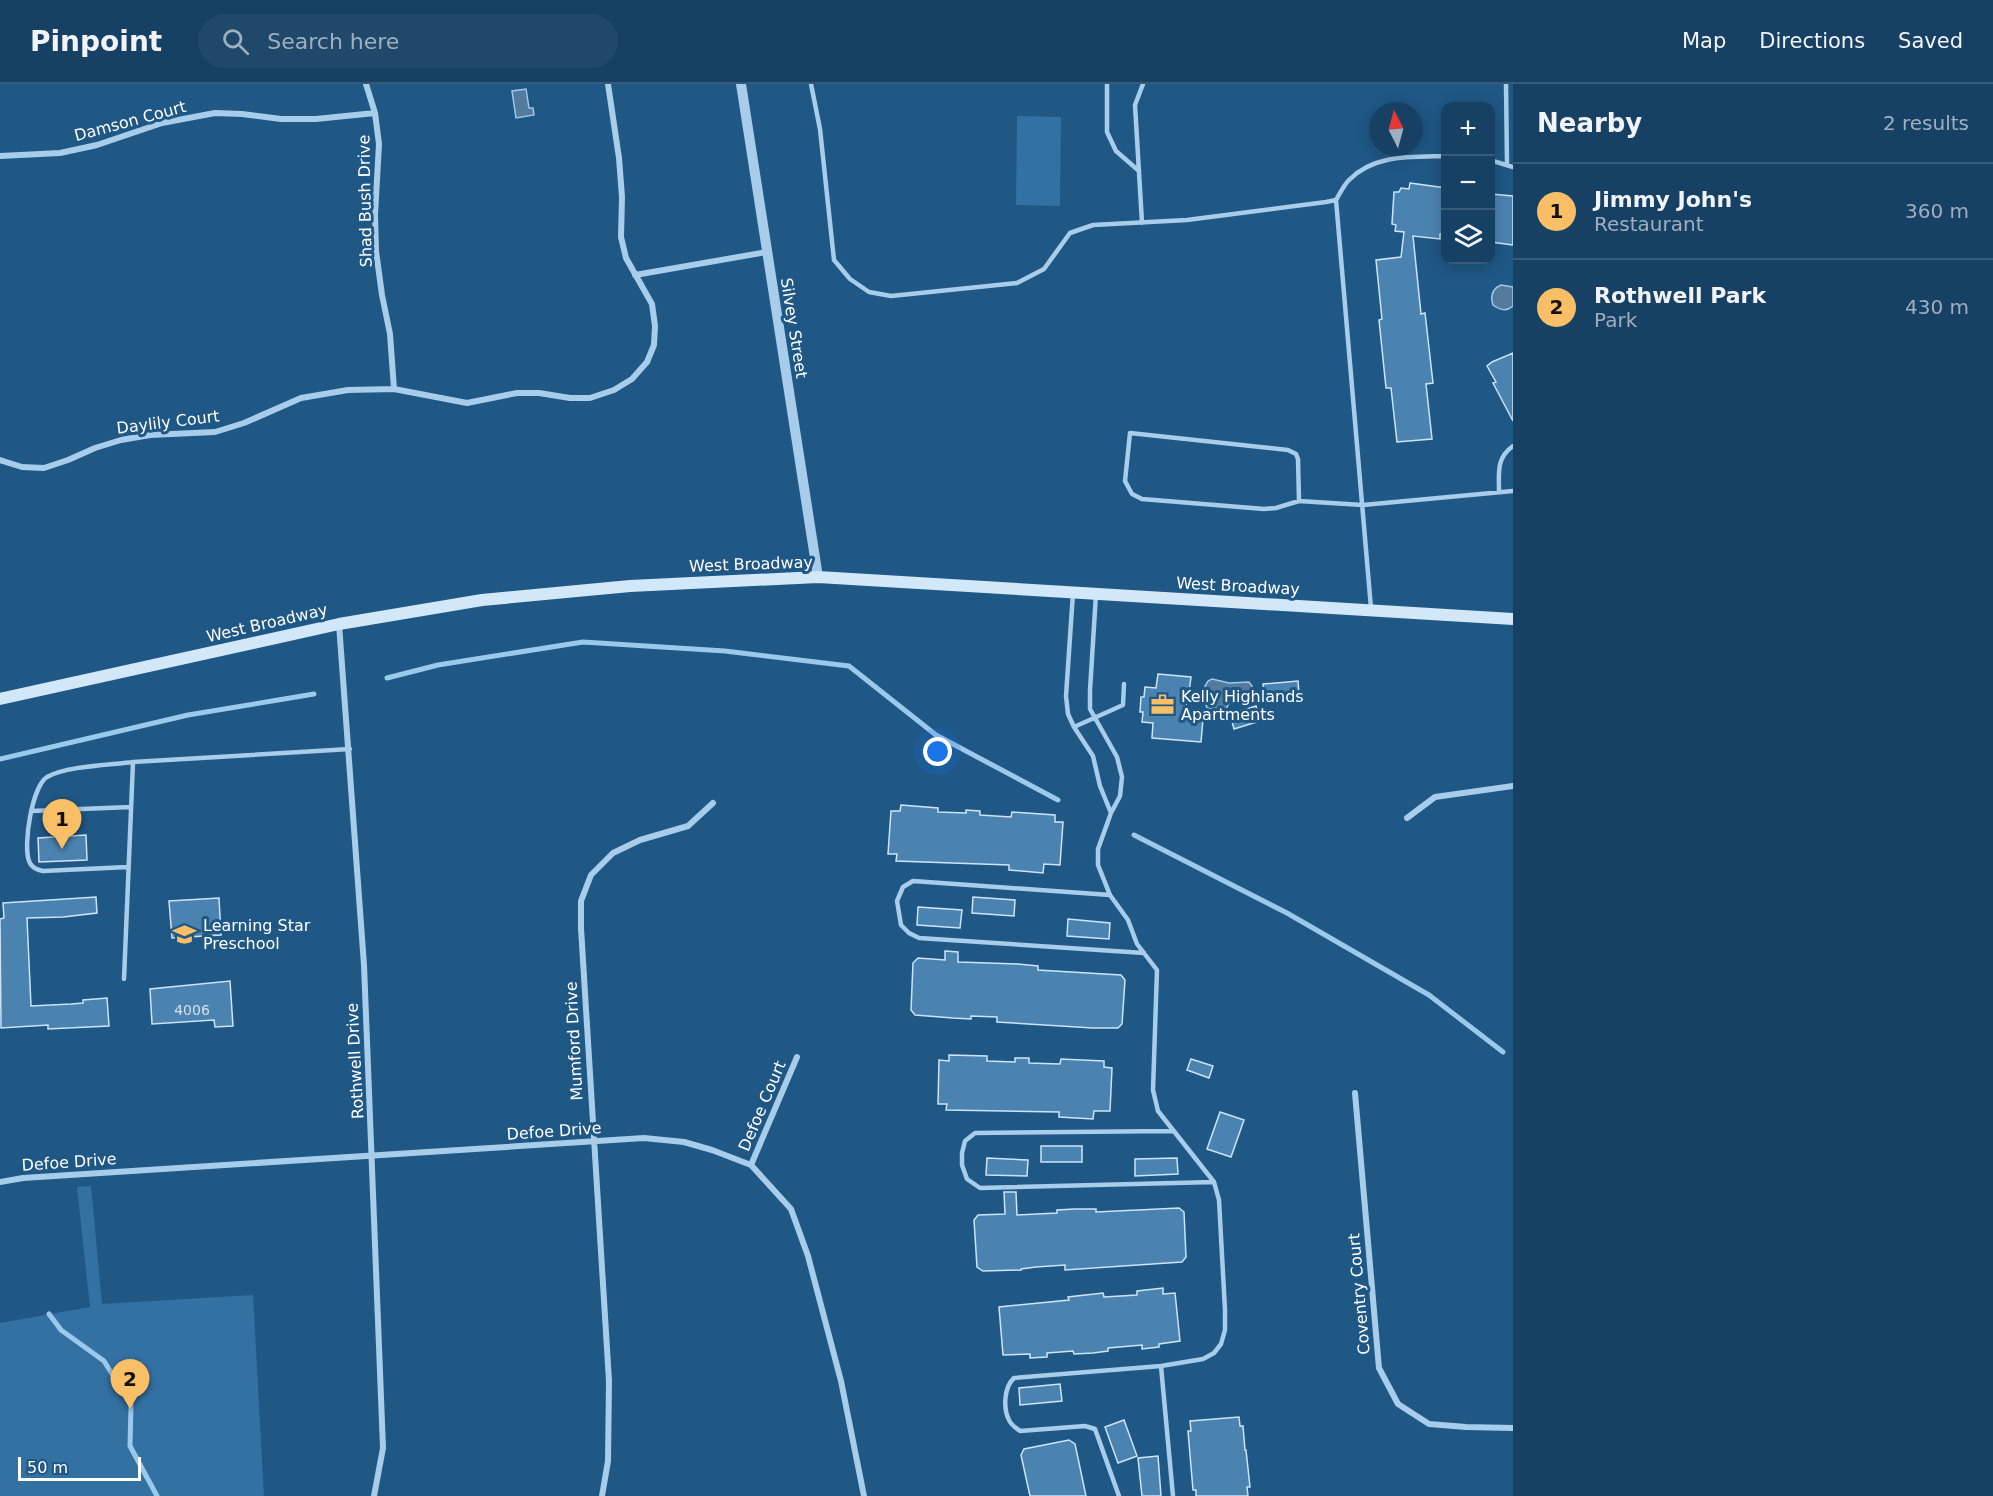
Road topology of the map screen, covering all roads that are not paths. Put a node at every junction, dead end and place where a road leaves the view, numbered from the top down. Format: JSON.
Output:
{"nodes":[{"id":1,"x":366,"y":84,"type":"edge"},
{"id":2,"x":608,"y":84,"type":"edge"},
{"id":3,"x":741,"y":84,"type":"edge"},
{"id":4,"x":811,"y":84,"type":"edge"},
{"id":5,"x":1107,"y":84,"type":"edge"},
{"id":6,"x":1143,"y":84,"type":"edge"},
{"id":7,"x":1506,"y":84,"type":"edge"},
{"id":8,"x":375,"y":113,"type":"junction"},
{"id":9,"x":0,"y":156,"type":"edge"},
{"id":10,"x":1441,"y":156,"type":"edge"},
{"id":11,"x":1495,"y":161,"type":"edge"},
{"id":12,"x":1507,"y":165,"type":"junction"},
{"id":13,"x":1513,"y":167,"type":"edge"},
{"id":14,"x":1139,"y":171,"type":"junction"},
{"id":15,"x":1336,"y":200,"type":"junction"},
{"id":16,"x":1142,"y":222,"type":"junction"},
{"id":17,"x":767,"y":252,"type":"junction"},
{"id":18,"x":635,"y":275,"type":"junction"},
{"id":19,"x":394,"y":389,"type":"junction"},
{"id":20,"x":1513,"y":446,"type":"edge"},
{"id":21,"x":0,"y":460,"type":"edge"},
{"id":22,"x":1513,"y":491,"type":"edge"},
{"id":23,"x":1499,"y":492,"type":"junction"},
{"id":24,"x":1299,"y":501,"type":"junction"},
{"id":25,"x":1363,"y":505,"type":"junction"},
{"id":26,"x":818,"y":577,"type":"junction"},
{"id":27,"x":1073,"y":593,"type":"junction"},
{"id":28,"x":1096,"y":594,"type":"junction"},
{"id":29,"x":1372,"y":611,"type":"junction"},
{"id":30,"x":1513,"y":619,"type":"edge"},
{"id":31,"x":339,"y":624,"type":"junction"},
{"id":32,"x":1124,"y":684,"type":"dead end"},
{"id":33,"x":0,"y":699,"type":"edge"},
{"id":34,"x":1094,"y":718,"type":"junction"},
{"id":35,"x":1074,"y":727,"type":"junction"},
{"id":36,"x":350,"y":749,"type":"junction"},
{"id":37,"x":133,"y":762,"type":"junction"},
{"id":38,"x":1513,"y":786,"type":"edge"},
{"id":39,"x":713,"y":803,"type":"dead end"},
{"id":40,"x":131,"y":807,"type":"junction"},
{"id":41,"x":31,"y":811,"type":"junction"},
{"id":42,"x":1111,"y":813,"type":"junction"},
{"id":43,"x":1407,"y":818,"type":"dead end"},
{"id":44,"x":128,"y":867,"type":"junction"},
{"id":45,"x":1110,"y":895,"type":"junction"},
{"id":46,"x":1144,"y":953,"type":"junction"},
{"id":47,"x":124,"y":979,"type":"dead end"},
{"id":48,"x":797,"y":1057,"type":"dead end"},
{"id":49,"x":1355,"y":1093,"type":"dead end"},
{"id":50,"x":1173,"y":1131,"type":"junction"},
{"id":51,"x":594,"y":1142,"type":"junction"},
{"id":52,"x":373,"y":1155,"type":"junction"},
{"id":53,"x":751,"y":1165,"type":"junction"},
{"id":54,"x":0,"y":1182,"type":"edge"},
{"id":55,"x":1214,"y":1182,"type":"junction"},
{"id":56,"x":1161,"y":1366,"type":"junction"},
{"id":57,"x":1513,"y":1428,"type":"edge"},
{"id":58,"x":374,"y":1496,"type":"edge"},
{"id":59,"x":602,"y":1496,"type":"edge"},
{"id":60,"x":864,"y":1496,"type":"edge"},
{"id":61,"x":1119,"y":1496,"type":"edge"},
{"id":62,"x":1173,"y":1496,"type":"edge"}],
"edges":[{"from":1,"to":8,"type":"street","name":"Shad Bush Drive"},
{"from":2,"to":18,"type":"street"},
{"from":3,"to":17,"type":"street","name":"Silvey Street"},
{"from":4,"to":16,"type":"lane"},
{"from":5,"to":14,"type":"lane"},
{"from":6,"to":14,"type":"lane"},
{"from":7,"to":12,"type":"lane"},
{"from":8,"to":9,"type":"street","name":"Damson Court"},
{"from":8,"to":19,"type":"street","name":"Shad Bush Drive"},
{"from":10,"to":15,"type":"lane"},
{"from":11,"to":12,"type":"lane"},
{"from":12,"to":13,"type":"lane"},
{"from":14,"to":16,"type":"lane"},
{"from":15,"to":16,"type":"lane"},
{"from":15,"to":25,"type":"lane"},
{"from":17,"to":18,"type":"street"},
{"from":17,"to":26,"type":"street","name":"Silvey Street"},
{"from":18,"to":19,"type":"street","name":"Daylily Court"},
{"from":19,"to":21,"type":"street","name":"Daylily Court"},
{"from":20,"to":23,"type":"lane"},
{"from":22,"to":23,"type":"lane"},
{"from":23,"to":25,"type":"lane"},
{"from":24,"to":24,"type":"lane"},
{"from":24,"to":25,"type":"lane"},
{"from":25,"to":29,"type":"lane"},
{"from":26,"to":27,"type":"main road","name":"West Broadway"},
{"from":26,"to":31,"type":"main road","name":"West Broadway"},
{"from":27,"to":28,"type":"main road","name":"West Broadway"},
{"from":27,"to":35,"type":"lane"},
{"from":28,"to":29,"type":"main road","name":"West Broadway"},
{"from":28,"to":34,"type":"lane"},
{"from":29,"to":30,"type":"main road","name":"West Broadway"},
{"from":31,"to":33,"type":"main road","name":"West Broadway"},
{"from":31,"to":36,"type":"street","name":"Rothwell Drive"},
{"from":32,"to":34,"type":"lane"},
{"from":34,"to":35,"type":"lane"},
{"from":34,"to":42,"type":"lane"},
{"from":35,"to":42,"type":"lane"},
{"from":36,"to":37,"type":"lane"},
{"from":36,"to":52,"type":"street","name":"Rothwell Drive"},
{"from":37,"to":40,"type":"lane"},
{"from":37,"to":41,"type":"lane"},
{"from":38,"to":43,"type":"street"},
{"from":39,"to":51,"type":"street","name":"Mumford Drive"},
{"from":40,"to":41,"type":"lane"},
{"from":40,"to":44,"type":"lane"},
{"from":41,"to":44,"type":"lane"},
{"from":42,"to":45,"type":"lane"},
{"from":44,"to":47,"type":"lane"},
{"from":45,"to":46,"type":"lane"},
{"from":45,"to":46,"type":"lane"},
{"from":46,"to":50,"type":"lane"},
{"from":48,"to":53,"type":"street","name":"Defoe Court"},
{"from":49,"to":57,"type":"street","name":"Coventry Court"},
{"from":50,"to":55,"type":"lane"},
{"from":50,"to":55,"type":"lane"},
{"from":51,"to":52,"type":"street","name":"Defoe Drive"},
{"from":51,"to":53,"type":"street","name":"Defoe Drive"},
{"from":51,"to":59,"type":"street","name":"Mumford Drive"},
{"from":52,"to":54,"type":"street","name":"Defoe Drive"},
{"from":52,"to":58,"type":"street","name":"Rothwell Drive"},
{"from":53,"to":60,"type":"street","name":"Defoe Drive"},
{"from":55,"to":56,"type":"lane"},
{"from":56,"to":61,"type":"lane"},
{"from":56,"to":62,"type":"lane"}]}
